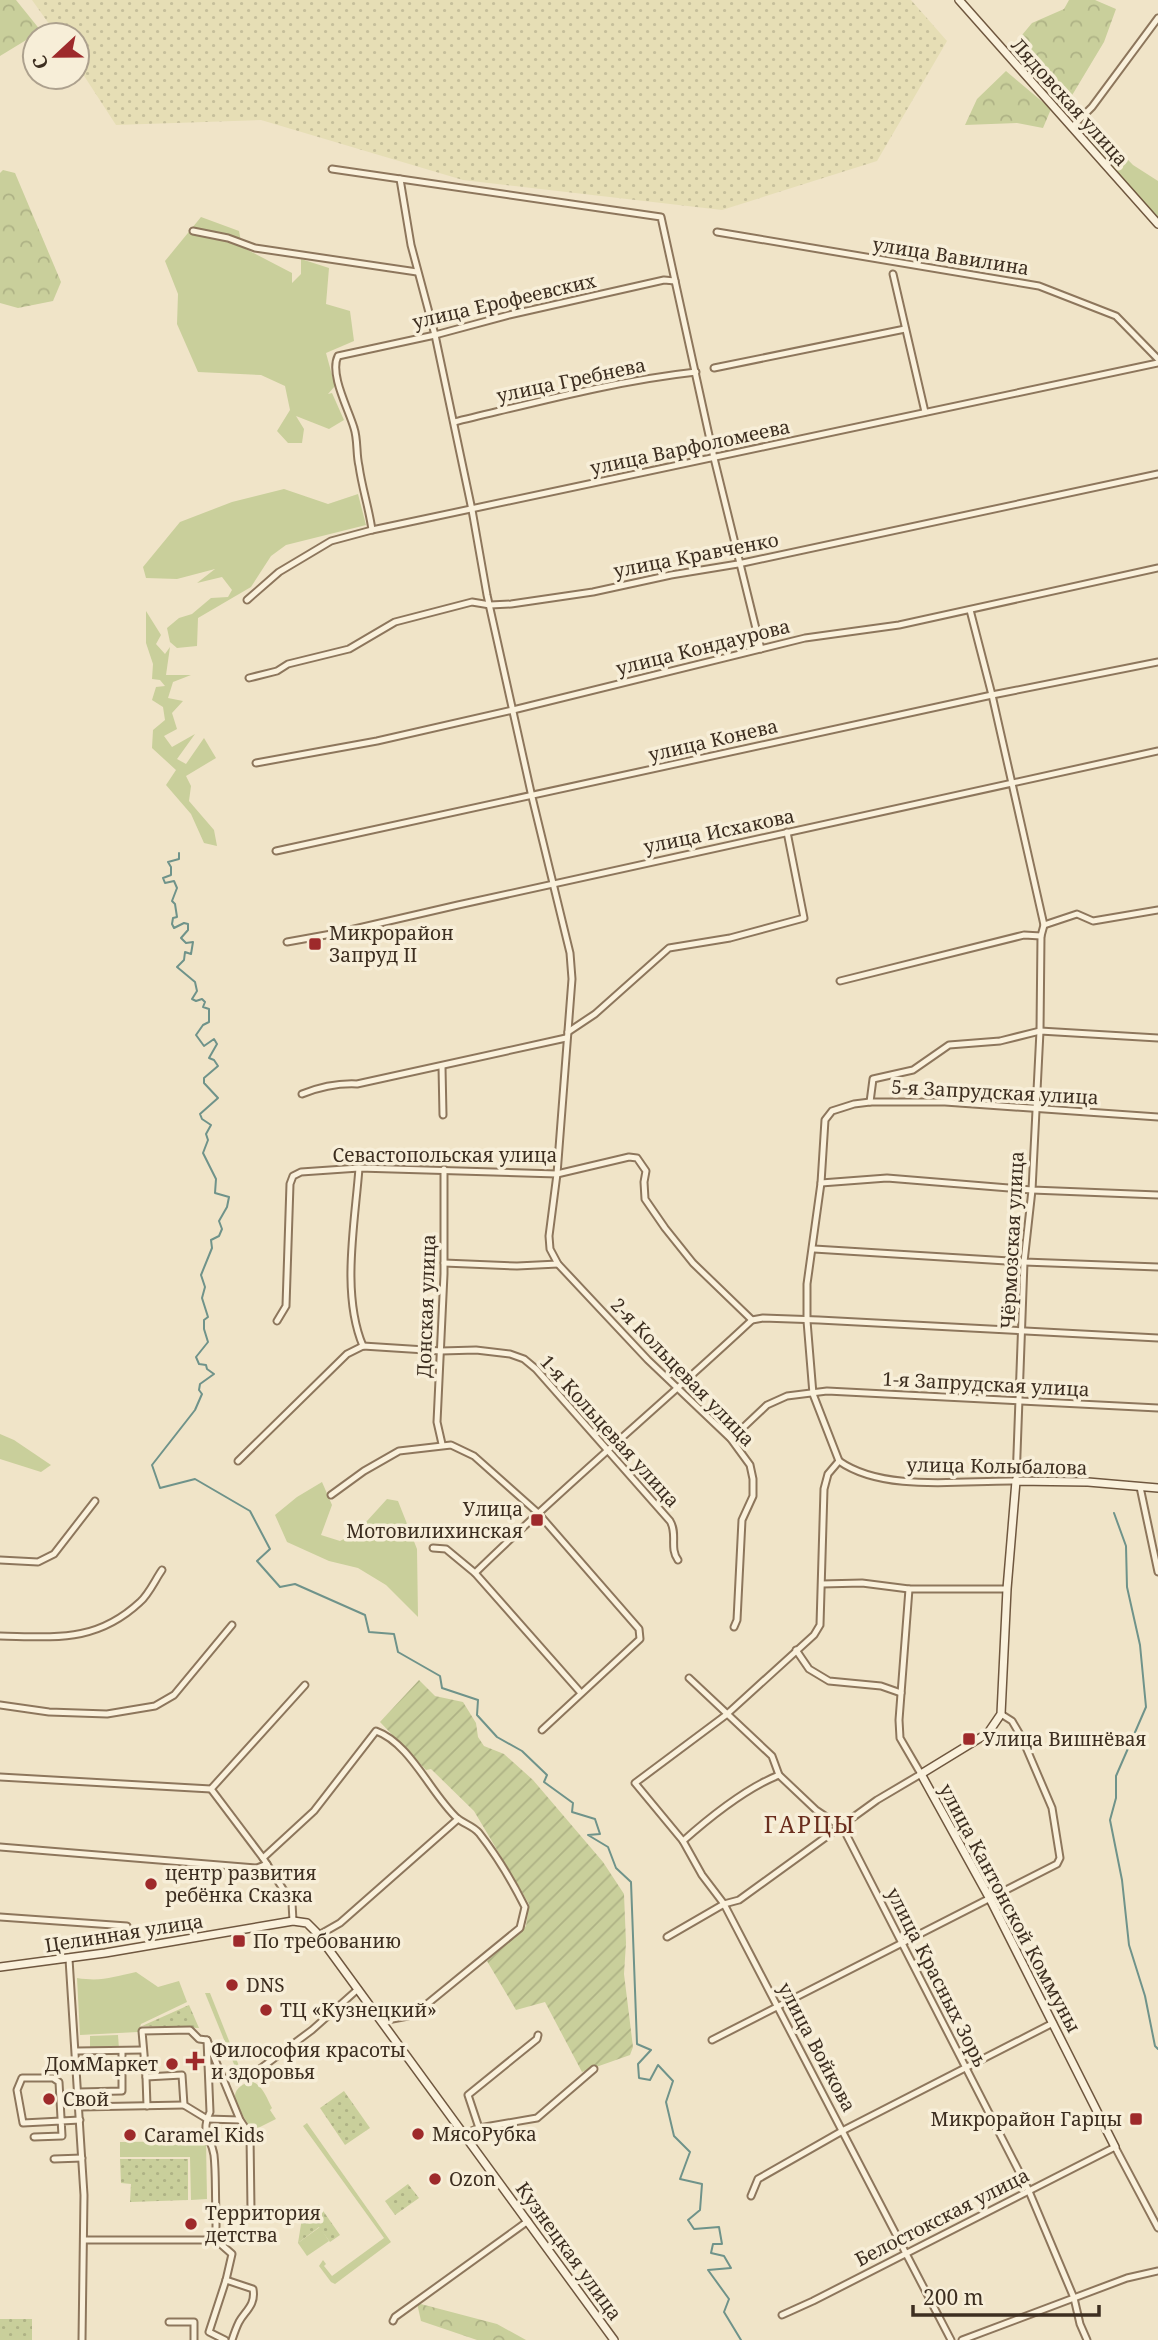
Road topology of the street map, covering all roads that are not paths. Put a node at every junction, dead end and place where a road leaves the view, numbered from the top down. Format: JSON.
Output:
{"nodes":[{"id":1,"x":958,"y":0,"type":"edge"},
{"id":2,"x":1158,"y":18,"type":"edge"},
{"id":3,"x":1072,"y":127,"type":"junction"},
{"id":4,"x":332,"y":169,"type":"dead end"},
{"id":5,"x":400,"y":179,"type":"junction"},
{"id":6,"x":1158,"y":224,"type":"edge"},
{"id":7,"x":194,"y":231,"type":"dead end"},
{"id":8,"x":717,"y":232,"type":"dead end"},
{"id":9,"x":417,"y":272,"type":"junction"},
{"id":10,"x":893,"y":274,"type":"dead end"},
{"id":11,"x":675,"y":281,"type":"junction"},
{"id":12,"x":905,"y":329,"type":"junction"},
{"id":13,"x":435,"y":335,"type":"junction"},
{"id":14,"x":1158,"y":361,"type":"edge"},
{"id":15,"x":714,"y":368,"type":"dead end"},
{"id":16,"x":696,"y":372,"type":"junction"},
{"id":17,"x":925,"y":412,"type":"junction"},
{"id":18,"x":454,"y":422,"type":"junction"},
{"id":19,"x":714,"y":458,"type":"junction"},
{"id":20,"x":1158,"y":474,"type":"edge"},
{"id":21,"x":472,"y":510,"type":"junction"},
{"id":22,"x":372,"y":530,"type":"junction"},
{"id":23,"x":738,"y":564,"type":"junction"},
{"id":24,"x":1158,"y":568,"type":"edge"},
{"id":25,"x":247,"y":600,"type":"dead end"},
{"id":26,"x":490,"y":605,"type":"junction"},
{"id":27,"x":970,"y":610,"type":"junction"},
{"id":28,"x":761,"y":649,"type":"junction"},
{"id":29,"x":1158,"y":662,"type":"edge"},
{"id":30,"x":249,"y":678,"type":"dead end"},
{"id":31,"x":992,"y":695,"type":"junction"},
{"id":32,"x":513,"y":710,"type":"junction"},
{"id":33,"x":1158,"y":751,"type":"edge"},
{"id":34,"x":256,"y":763,"type":"dead end"},
{"id":35,"x":1013,"y":785,"type":"junction"},
{"id":36,"x":532,"y":797,"type":"junction"},
{"id":37,"x":787,"y":832,"type":"junction"},
{"id":38,"x":276,"y":851,"type":"dead end"},
{"id":39,"x":553,"y":884,"type":"junction"},
{"id":40,"x":1158,"y":910,"type":"edge"},
{"id":41,"x":1044,"y":925,"type":"junction"},
{"id":42,"x":1041,"y":936,"type":"junction"},
{"id":43,"x":288,"y":942,"type":"dead end"},
{"id":44,"x":840,"y":981,"type":"dead end"},
{"id":45,"x":1040,"y":1031,"type":"junction"},
{"id":46,"x":567,"y":1035,"type":"junction"},
{"id":47,"x":1158,"y":1038,"type":"edge"},
{"id":48,"x":442,"y":1067,"type":"junction"},
{"id":49,"x":302,"y":1094,"type":"dead end"},
{"id":50,"x":870,"y":1102,"type":"junction"},
{"id":51,"x":1035,"y":1110,"type":"junction"},
{"id":52,"x":443,"y":1115,"type":"dead end"},
{"id":53,"x":1158,"y":1117,"type":"edge"},
{"id":54,"x":359,"y":1168,"type":"junction"},
{"id":55,"x":444,"y":1170,"type":"junction"},
{"id":56,"x":557,"y":1174,"type":"junction"},
{"id":57,"x":821,"y":1183,"type":"junction"},
{"id":58,"x":1032,"y":1190,"type":"junction"},
{"id":59,"x":1158,"y":1195,"type":"edge"},
{"id":60,"x":814,"y":1249,"type":"junction"},
{"id":61,"x":1024,"y":1262,"type":"junction"},
{"id":62,"x":444,"y":1263,"type":"junction"},
{"id":63,"x":558,"y":1264,"type":"junction"},
{"id":64,"x":1158,"y":1267,"type":"edge"},
{"id":65,"x":752,"y":1320,"type":"junction"},
{"id":66,"x":277,"y":1321,"type":"dead end"},
{"id":67,"x":807,"y":1321,"type":"junction"},
{"id":68,"x":1022,"y":1332,"type":"junction"},
{"id":69,"x":1158,"y":1338,"type":"edge"},
{"id":70,"x":363,"y":1346,"type":"junction"},
{"id":71,"x":441,"y":1351,"type":"junction"},
{"id":72,"x":678,"y":1389,"type":"junction"},
{"id":73,"x":813,"y":1394,"type":"junction"},
{"id":74,"x":1018,"y":1402,"type":"junction"},
{"id":75,"x":1158,"y":1408,"type":"edge"},
{"id":76,"x":730,"y":1439,"type":"junction"},
{"id":77,"x":442,"y":1444,"type":"junction"},
{"id":78,"x":607,"y":1450,"type":"junction"},
{"id":79,"x":237,"y":1461,"type":"dead end"},
{"id":80,"x":839,"y":1461,"type":"junction"},
{"id":81,"x":1016,"y":1481,"type":"junction"},
{"id":82,"x":1140,"y":1487,"type":"junction"},
{"id":83,"x":1158,"y":1488,"type":"edge"},
{"id":84,"x":331,"y":1495,"type":"dead end"},
{"id":85,"x":94,"y":1500,"type":"dead end"},
{"id":86,"x":537,"y":1512,"type":"junction"},
{"id":87,"x":433,"y":1548,"type":"dead end"},
{"id":88,"x":0,"y":1560,"type":"edge"},
{"id":89,"x":678,"y":1560,"type":"dead end"},
{"id":90,"x":162,"y":1570,"type":"dead end"},
{"id":91,"x":475,"y":1573,"type":"junction"},
{"id":92,"x":1158,"y":1573,"type":"edge"},
{"id":93,"x":821,"y":1584,"type":"junction"},
{"id":94,"x":909,"y":1589,"type":"junction"},
{"id":95,"x":1007,"y":1589,"type":"junction"},
{"id":96,"x":232,"y":1625,"type":"dead end"},
{"id":97,"x":734,"y":1627,"type":"dead end"},
{"id":98,"x":0,"y":1636,"type":"edge"},
{"id":99,"x":796,"y":1650,"type":"junction"},
{"id":100,"x":689,"y":1678,"type":"dead end"},
{"id":101,"x":305,"y":1685,"type":"dead end"},
{"id":102,"x":581,"y":1693,"type":"junction"},
{"id":103,"x":901,"y":1693,"type":"junction"},
{"id":104,"x":0,"y":1705,"type":"edge"},
{"id":105,"x":1001,"y":1714,"type":"junction"},
{"id":106,"x":726,"y":1715,"type":"junction"},
{"id":107,"x":542,"y":1730,"type":"dead end"},
{"id":108,"x":921,"y":1774,"type":"junction"},
{"id":109,"x":779,"y":1775,"type":"junction"},
{"id":110,"x":0,"y":1777,"type":"edge"},
{"id":111,"x":211,"y":1789,"type":"junction"},
{"id":112,"x":458,"y":1819,"type":"junction"},
{"id":113,"x":840,"y":1825,"type":"junction"},
{"id":114,"x":683,"y":1841,"type":"junction"},
{"id":115,"x":0,"y":1847,"type":"edge"},
{"id":116,"x":265,"y":1861,"type":"junction"},
{"id":117,"x":990,"y":1899,"type":"junction"},
{"id":118,"x":724,"y":1903,"type":"junction"},
{"id":119,"x":0,"y":1917,"type":"edge"},
{"id":120,"x":293,"y":1921,"type":"junction"},
{"id":121,"x":127,"y":1926,"type":"dead end"},
{"id":122,"x":319,"y":1936,"type":"junction"},
{"id":123,"x":667,"y":1937,"type":"dead end"},
{"id":124,"x":902,"y":1945,"type":"junction"},
{"id":125,"x":69,"y":1959,"type":"junction"},
{"id":126,"x":0,"y":1967,"type":"edge"},
{"id":127,"x":358,"y":1989,"type":"junction"},
{"id":128,"x":778,"y":2008,"type":"junction"},
{"id":129,"x":382,"y":2021,"type":"junction"},
{"id":130,"x":1053,"y":2024,"type":"junction"},
{"id":131,"x":538,"y":2035,"type":"dead end"},
{"id":132,"x":207,"y":2040,"type":"junction"},
{"id":133,"x":712,"y":2040,"type":"dead end"},
{"id":134,"x":143,"y":2050,"type":"junction"},
{"id":135,"x":77,"y":2051,"type":"junction"},
{"id":136,"x":122,"y":2051,"type":"junction"},
{"id":137,"x":965,"y":2068,"type":"junction"},
{"id":138,"x":594,"y":2069,"type":"dead end"},
{"id":139,"x":253,"y":2074,"type":"dead end"},
{"id":140,"x":146,"y":2077,"type":"junction"},
{"id":141,"x":79,"y":2092,"type":"junction"},
{"id":142,"x":184,"y":2105,"type":"junction"},
{"id":143,"x":147,"y":2106,"type":"junction"},
{"id":144,"x":80,"y":2108,"type":"junction"},
{"id":145,"x":206,"y":2119,"type":"junction"},
{"id":146,"x":80,"y":2120,"type":"junction"},
{"id":147,"x":240,"y":2120,"type":"junction"},
{"id":148,"x":62,"y":2121,"type":"junction"},
{"id":149,"x":479,"y":2128,"type":"junction"},
{"id":150,"x":844,"y":2130,"type":"junction"},
{"id":151,"x":465,"y":2134,"type":"junction"},
{"id":152,"x":34,"y":2137,"type":"dead end"},
{"id":153,"x":1115,"y":2147,"type":"junction"},
{"id":154,"x":82,"y":2158,"type":"junction"},
{"id":155,"x":54,"y":2159,"type":"dead end"},
{"id":156,"x":1028,"y":2189,"type":"junction"},
{"id":157,"x":751,"y":2196,"type":"dead end"},
{"id":158,"x":216,"y":2212,"type":"junction"},
{"id":159,"x":528,"y":2221,"type":"junction"},
{"id":160,"x":1158,"y":2228,"type":"edge"},
{"id":161,"x":216,"y":2240,"type":"junction"},
{"id":162,"x":84,"y":2241,"type":"junction"},
{"id":163,"x":907,"y":2253,"type":"junction"},
{"id":164,"x":1158,"y":2271,"type":"edge"},
{"id":165,"x":226,"y":2280,"type":"junction"},
{"id":166,"x":1074,"y":2298,"type":"junction"},
{"id":167,"x":782,"y":2315,"type":"dead end"},
{"id":168,"x":393,"y":2320,"type":"dead end"},
{"id":169,"x":169,"y":2322,"type":"dead end"},
{"id":170,"x":82,"y":2340,"type":"edge"},
{"id":171,"x":194,"y":2340,"type":"edge"},
{"id":172,"x":225,"y":2340,"type":"edge"},
{"id":173,"x":232,"y":2340,"type":"edge"},
{"id":174,"x":614,"y":2340,"type":"edge"},
{"id":175,"x":951,"y":2340,"type":"edge"},
{"id":176,"x":962,"y":2340,"type":"edge"},
{"id":177,"x":1087,"y":2340,"type":"edge"}],
"edges":[{"from":1,"to":3,"type":"main road","name":"Лядовская улица"},
{"from":2,"to":3,"type":"street"},
{"from":3,"to":6,"type":"main road","name":"Лядовская улица"},
{"from":4,"to":5,"type":"street"},
{"from":5,"to":9,"type":"street"},
{"from":5,"to":11,"type":"street"},
{"from":7,"to":9,"type":"street"},
{"from":8,"to":14,"type":"street","name":"улица Вавилина"},
{"from":9,"to":13,"type":"street"},
{"from":10,"to":12,"type":"street"},
{"from":11,"to":13,"type":"street","name":"улица Ерофеевских"},
{"from":11,"to":16,"type":"street"},
{"from":12,"to":15,"type":"street"},
{"from":12,"to":17,"type":"street"},
{"from":13,"to":18,"type":"street"},
{"from":13,"to":22,"type":"street","name":"улица Ерофеевских"},
{"from":14,"to":17,"type":"street","name":"улица Варфоломеева"},
{"from":16,"to":18,"type":"street","name":"улица Гребнева"},
{"from":16,"to":19,"type":"street"},
{"from":17,"to":19,"type":"street","name":"улица Варфоломеева"},
{"from":18,"to":21,"type":"street"},
{"from":19,"to":21,"type":"street","name":"улица Варфоломеева"},
{"from":19,"to":23,"type":"street"},
{"from":20,"to":23,"type":"street","name":"улица Кравченко"},
{"from":21,"to":22,"type":"street","name":"улица Варфоломеева"},
{"from":21,"to":26,"type":"street"},
{"from":22,"to":25,"type":"street","name":"улица Варфоломеева"},
{"from":23,"to":26,"type":"street","name":"улица Кравченко"},
{"from":23,"to":28,"type":"street"},
{"from":24,"to":27,"type":"street","name":"улица Кондаурова"},
{"from":26,"to":30,"type":"street","name":"улица Кравченко"},
{"from":26,"to":32,"type":"street"},
{"from":27,"to":28,"type":"street","name":"улица Кондаурова"},
{"from":27,"to":31,"type":"street","name":"Чёрмозская улица"},
{"from":28,"to":32,"type":"street","name":"улица Кондаурова"},
{"from":29,"to":31,"type":"street","name":"улица Конева"},
{"from":31,"to":35,"type":"street","name":"Чёрмозская улица"},
{"from":31,"to":36,"type":"street","name":"улица Конева"},
{"from":32,"to":34,"type":"street","name":"улица Кондаурова"},
{"from":32,"to":36,"type":"street"},
{"from":33,"to":35,"type":"street","name":"улица Исхакова"},
{"from":35,"to":37,"type":"street","name":"улица Исхакова"},
{"from":35,"to":41,"type":"street","name":"Чёрмозская улица"},
{"from":36,"to":38,"type":"street","name":"улица Конева"},
{"from":36,"to":39,"type":"street"},
{"from":37,"to":39,"type":"street","name":"улица Исхакова"},
{"from":37,"to":46,"type":"street"},
{"from":39,"to":43,"type":"street","name":"улица Исхакова"},
{"from":39,"to":46,"type":"street"},
{"from":40,"to":41,"type":"street"},
{"from":41,"to":42,"type":"street","name":"Чёрмозская улица"},
{"from":42,"to":44,"type":"street"},
{"from":42,"to":45,"type":"street","name":"Чёрмозская улица"},
{"from":45,"to":47,"type":"street"},
{"from":45,"to":50,"type":"street"},
{"from":45,"to":51,"type":"street","name":"Чёрмозская улица"},
{"from":46,"to":48,"type":"street"},
{"from":46,"to":56,"type":"street"},
{"from":48,"to":49,"type":"street"},
{"from":48,"to":52,"type":"street"},
{"from":50,"to":51,"type":"street","name":"5-я Запрудская улица"},
{"from":50,"to":57,"type":"street","name":"5-я Запрудская улица"},
{"from":51,"to":53,"type":"street","name":"5-я Запрудская улица"},
{"from":51,"to":58,"type":"street","name":"Чёрмозская улица"},
{"from":54,"to":55,"type":"street","name":"Севастопольская улица"},
{"from":54,"to":66,"type":"street","name":"Севастопольская улица"},
{"from":54,"to":70,"type":"street"},
{"from":55,"to":56,"type":"street","name":"Севастопольская улица"},
{"from":55,"to":62,"type":"street","name":"Донская улица"},
{"from":56,"to":63,"type":"street"},
{"from":56,"to":65,"type":"street","name":"Севастопольская улица"},
{"from":57,"to":58,"type":"street"},
{"from":57,"to":60,"type":"street"},
{"from":58,"to":59,"type":"street"},
{"from":58,"to":61,"type":"street","name":"Чёрмозская улица"},
{"from":60,"to":61,"type":"street"},
{"from":60,"to":67,"type":"street"},
{"from":61,"to":64,"type":"street"},
{"from":61,"to":68,"type":"street","name":"Чёрмозская улица"},
{"from":62,"to":63,"type":"street"},
{"from":62,"to":71,"type":"street","name":"Донская улица"},
{"from":63,"to":72,"type":"street","name":"2-я Кольцевая улица"},
{"from":65,"to":67,"type":"street"},
{"from":65,"to":72,"type":"street"},
{"from":67,"to":68,"type":"street"},
{"from":67,"to":73,"type":"street"},
{"from":68,"to":69,"type":"street"},
{"from":68,"to":74,"type":"street","name":"Чёрмозская улица"},
{"from":70,"to":71,"type":"street","name":"1-я Кольцевая улица"},
{"from":70,"to":79,"type":"street"},
{"from":71,"to":77,"type":"street","name":"Донская улица"},
{"from":71,"to":78,"type":"street","name":"1-я Кольцевая улица"},
{"from":72,"to":76,"type":"street","name":"2-я Кольцевая улица"},
{"from":72,"to":78,"type":"street"},
{"from":73,"to":74,"type":"street","name":"1-я Запрудская улица"},
{"from":73,"to":76,"type":"street","name":"1-я Запрудская улица"},
{"from":73,"to":80,"type":"street"},
{"from":74,"to":75,"type":"street","name":"1-я Запрудская улица"},
{"from":74,"to":81,"type":"street","name":"Чёрмозская улица"},
{"from":76,"to":97,"type":"street","name":"2-я Кольцевая улица"},
{"from":77,"to":84,"type":"street"},
{"from":77,"to":86,"type":"street"},
{"from":78,"to":86,"type":"street"},
{"from":78,"to":89,"type":"street","name":"1-я Кольцевая улица"},
{"from":80,"to":81,"type":"street","name":"улица Колыбалова"},
{"from":80,"to":93,"type":"street"},
{"from":81,"to":82,"type":"main road","name":"улица Колыбалова"},
{"from":81,"to":95,"type":"main road","name":"Чёрмозская улица"},
{"from":82,"to":83,"type":"main road","name":"улица Колыбалова"},
{"from":82,"to":92,"type":"street"},
{"from":85,"to":88,"type":"street"},
{"from":86,"to":91,"type":"street"},
{"from":86,"to":102,"type":"street"},
{"from":87,"to":91,"type":"street"},
{"from":90,"to":98,"type":"street"},
{"from":91,"to":102,"type":"street"},
{"from":93,"to":94,"type":"street"},
{"from":93,"to":99,"type":"street"},
{"from":94,"to":95,"type":"street"},
{"from":94,"to":103,"type":"street","name":"улица Кантонской Коммуны"},
{"from":95,"to":105,"type":"main road","name":"Чёрмозская улица"},
{"from":96,"to":104,"type":"street"},
{"from":99,"to":103,"type":"street"},
{"from":99,"to":106,"type":"street"},
{"from":100,"to":106,"type":"street","name":"улица Красных Зорь"},
{"from":101,"to":111,"type":"street"},
{"from":102,"to":107,"type":"street"},
{"from":103,"to":108,"type":"street","name":"улица Кантонской Коммуны"},
{"from":105,"to":108,"type":"main road"},
{"from":105,"to":117,"type":"street"},
{"from":106,"to":109,"type":"street","name":"улица Красных Зорь"},
{"from":106,"to":114,"type":"street","name":"улица Войкова"},
{"from":108,"to":113,"type":"street"},
{"from":108,"to":117,"type":"main road","name":"улица Кантонской Коммуны"},
{"from":109,"to":113,"type":"street","name":"улица Красных Зорь"},
{"from":109,"to":114,"type":"street"},
{"from":110,"to":111,"type":"street"},
{"from":111,"to":116,"type":"street"},
{"from":112,"to":116,"type":"street"},
{"from":112,"to":122,"type":"street"},
{"from":112,"to":129,"type":"street"},
{"from":113,"to":118,"type":"street"},
{"from":113,"to":124,"type":"street","name":"улица Красных Зорь"},
{"from":114,"to":118,"type":"street","name":"улица Войкова"},
{"from":115,"to":116,"type":"street"},
{"from":116,"to":120,"type":"street"},
{"from":117,"to":124,"type":"street"},
{"from":117,"to":130,"type":"main road","name":"улица Кантонской Коммуны"},
{"from":118,"to":123,"type":"street"},
{"from":118,"to":128,"type":"street","name":"улица Войкова"},
{"from":119,"to":121,"type":"street"},
{"from":120,"to":122,"type":"main road","name":"Кузнецкая улица"},
{"from":120,"to":125,"type":"main road","name":"Целинная улица"},
{"from":122,"to":127,"type":"main road","name":"Кузнецкая улица"},
{"from":124,"to":128,"type":"street"},
{"from":124,"to":137,"type":"street","name":"улица Красных Зорь"},
{"from":125,"to":126,"type":"main road","name":"Целинная улица"},
{"from":125,"to":135,"type":"street"},
{"from":127,"to":129,"type":"main road","name":"Кузнецкая улица"},
{"from":127,"to":139,"type":"street"},
{"from":128,"to":133,"type":"street"},
{"from":128,"to":150,"type":"street","name":"улица Войкова"},
{"from":129,"to":151,"type":"main road","name":"Кузнецкая улица"},
{"from":130,"to":137,"type":"street"},
{"from":130,"to":153,"type":"main road","name":"улица Кантонской Коммуны"},
{"from":131,"to":149,"type":"street"},
{"from":132,"to":134,"type":"street"},
{"from":132,"to":145,"type":"street"},
{"from":132,"to":147,"type":"street"},
{"from":134,"to":136,"type":"street"},
{"from":134,"to":140,"type":"street"},
{"from":135,"to":136,"type":"street"},
{"from":135,"to":141,"type":"street"},
{"from":136,"to":141,"type":"street"},
{"from":137,"to":150,"type":"street"},
{"from":137,"to":156,"type":"street","name":"улица Красных Зорь"},
{"from":138,"to":149,"type":"street"},
{"from":140,"to":142,"type":"street"},
{"from":140,"to":143,"type":"street"},
{"from":141,"to":144,"type":"street"},
{"from":142,"to":143,"type":"street"},
{"from":142,"to":145,"type":"street"},
{"from":143,"to":144,"type":"street"},
{"from":144,"to":146,"type":"street"},
{"from":145,"to":147,"type":"street"},
{"from":145,"to":158,"type":"street"},
{"from":146,"to":148,"type":"street"},
{"from":146,"to":154,"type":"street"},
{"from":147,"to":158,"type":"street"},
{"from":148,"to":148,"type":"street"},
{"from":148,"to":152,"type":"street"},
{"from":149,"to":151,"type":"street"},
{"from":150,"to":157,"type":"street"},
{"from":150,"to":163,"type":"street","name":"улица Войкова"},
{"from":151,"to":159,"type":"main road","name":"Кузнецкая улица"},
{"from":153,"to":156,"type":"street","name":"Белостокская улица"},
{"from":153,"to":160,"type":"street","name":"улица Кантонской Коммуны"},
{"from":154,"to":155,"type":"street"},
{"from":154,"to":162,"type":"street"},
{"from":156,"to":163,"type":"street","name":"Белостокская улица"},
{"from":156,"to":166,"type":"street","name":"улица Красных Зорь"},
{"from":158,"to":161,"type":"street"},
{"from":159,"to":168,"type":"street"},
{"from":159,"to":174,"type":"main road","name":"Кузнецкая улица"},
{"from":161,"to":162,"type":"street"},
{"from":161,"to":165,"type":"street"},
{"from":162,"to":170,"type":"street"},
{"from":163,"to":167,"type":"street","name":"Белостокская улица"},
{"from":163,"to":175,"type":"street","name":"улица Войкова"},
{"from":164,"to":166,"type":"street"},
{"from":165,"to":172,"type":"street"},
{"from":165,"to":173,"type":"street"},
{"from":166,"to":176,"type":"street"},
{"from":166,"to":177,"type":"street","name":"улица Красных Зорь"},
{"from":169,"to":171,"type":"street"}]}
